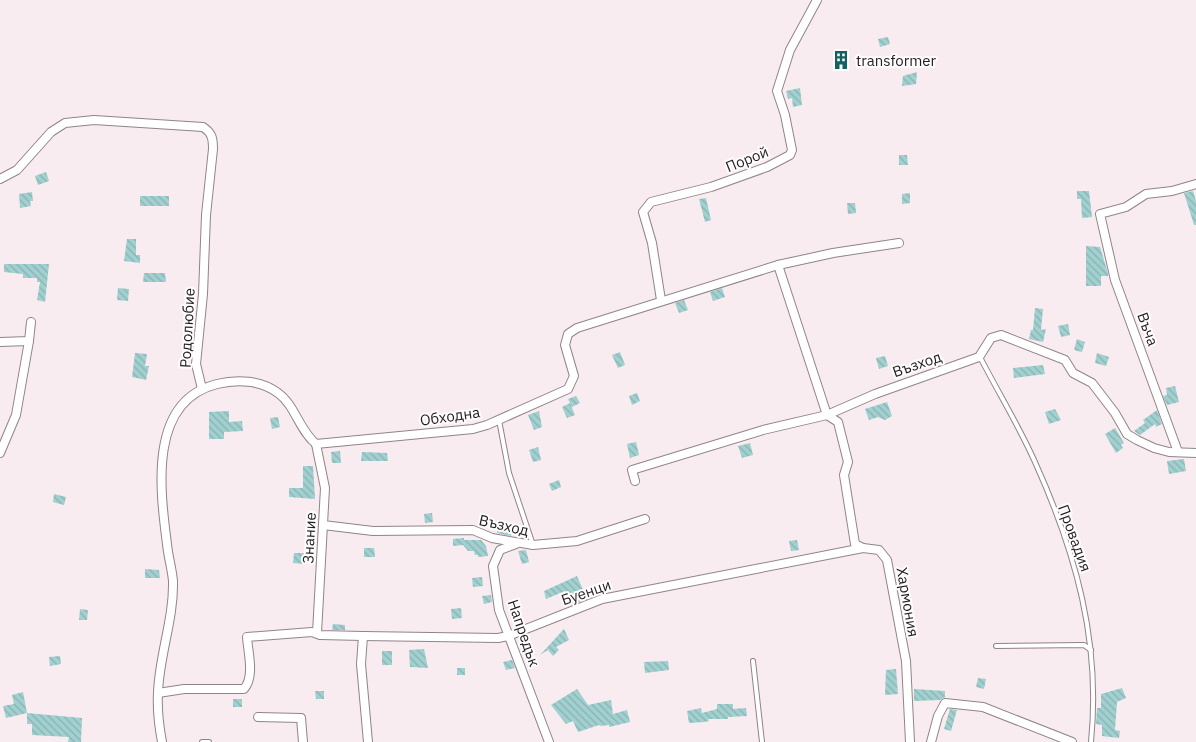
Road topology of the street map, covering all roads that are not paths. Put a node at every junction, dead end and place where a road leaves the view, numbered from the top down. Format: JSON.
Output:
{"nodes":[{"id":1,"x":816,"y":0,"type":"edge"},
{"id":2,"x":0,"y":179,"type":"edge"},
{"id":3,"x":1196,"y":184,"type":"edge"},
{"id":4,"x":900,"y":243,"type":"dead end"},
{"id":5,"x":778,"y":265,"type":"junction"},
{"id":6,"x":661,"y":300,"type":"junction"},
{"id":7,"x":31,"y":322,"type":"dead end"},
{"id":8,"x":29,"y":341,"type":"junction"},
{"id":9,"x":0,"y":342,"type":"edge"},
{"id":10,"x":979,"y":357,"type":"junction"},
{"id":11,"x":202,"y":389,"type":"junction"},
{"id":12,"x":827,"y":415,"type":"junction"},
{"id":13,"x":499,"y":420,"type":"junction"},
{"id":14,"x":316,"y":444,"type":"junction"},
{"id":15,"x":1178,"y":452,"type":"junction"},
{"id":16,"x":0,"y":453,"type":"edge"},
{"id":17,"x":1196,"y":453,"type":"edge"},
{"id":18,"x":635,"y":481,"type":"dead end"},
{"id":19,"x":645,"y":519,"type":"dead end"},
{"id":20,"x":323,"y":526,"type":"junction"},
{"id":21,"x":518,"y":543,"type":"junction"},
{"id":22,"x":533,"y":545,"type":"junction"},
{"id":23,"x":863,"y":548,"type":"junction"},
{"id":24,"x":317,"y":633,"type":"junction"},
{"id":25,"x":362,"y":636,"type":"junction"},
{"id":26,"x":508,"y":636,"type":"junction"},
{"id":27,"x":996,"y":646,"type":"dead end"},
{"id":28,"x":1092,"y":650,"type":"junction"},
{"id":29,"x":753,"y":661,"type":"dead end"},
{"id":30,"x":158,"y":693,"type":"junction"},
{"id":31,"x":258,"y":717,"type":"dead end"},
{"id":32,"x":162,"y":742,"type":"edge"},
{"id":33,"x":202,"y":742,"type":"edge"},
{"id":34,"x":209,"y":742,"type":"edge"},
{"id":35,"x":304,"y":742,"type":"edge"},
{"id":36,"x":368,"y":742,"type":"edge"},
{"id":37,"x":549,"y":742,"type":"edge"},
{"id":38,"x":762,"y":742,"type":"edge"},
{"id":39,"x":910,"y":742,"type":"edge"},
{"id":40,"x":931,"y":742,"type":"edge"},
{"id":41,"x":1072,"y":742,"type":"edge"},
{"id":42,"x":1091,"y":742,"type":"edge"}],
"edges":[{"from":1,"to":6,"type":"street","name":"Порой"},
{"from":2,"to":11,"type":"street","name":"Родолюбие"},
{"from":3,"to":15,"type":"street","name":"Въча"},
{"from":4,"to":5,"type":"street"},
{"from":5,"to":6,"type":"street"},
{"from":5,"to":12,"type":"street"},
{"from":6,"to":13,"type":"street","name":"Обходна"},
{"from":7,"to":8,"type":"street"},
{"from":8,"to":9,"type":"street"},
{"from":8,"to":16,"type":"street"},
{"from":10,"to":12,"type":"street","name":"Възход"},
{"from":10,"to":15,"type":"street"},
{"from":10,"to":28,"type":"lane","name":"Провадия"},
{"from":11,"to":14,"type":"street"},
{"from":11,"to":30,"type":"street","name":"Родолюбие"},
{"from":12,"to":18,"type":"street","name":"Възход"},
{"from":12,"to":23,"type":"street"},
{"from":13,"to":14,"type":"street","name":"Обходна"},
{"from":13,"to":22,"type":"lane"},
{"from":14,"to":20,"type":"street","name":"Знание"},
{"from":15,"to":17,"type":"street"},
{"from":19,"to":22,"type":"street","name":"Възход"},
{"from":20,"to":21,"type":"street","name":"Възход"},
{"from":20,"to":24,"type":"street","name":"Знание"},
{"from":21,"to":22,"type":"street","name":"Възход"},
{"from":21,"to":26,"type":"street","name":"Напредък"},
{"from":23,"to":26,"type":"street","name":"Буенци"},
{"from":23,"to":39,"type":"street","name":"Хармония"},
{"from":24,"to":25,"type":"street","name":"Буенци"},
{"from":24,"to":30,"type":"street","name":"Буенци"},
{"from":25,"to":26,"type":"street","name":"Буенци"},
{"from":25,"to":36,"type":"street"},
{"from":26,"to":37,"type":"street","name":"Напредък"},
{"from":27,"to":28,"type":"lane"},
{"from":28,"to":42,"type":"lane","name":"Провадия"},
{"from":29,"to":38,"type":"lane"},
{"from":30,"to":32,"type":"street","name":"Родолюбие"},
{"from":31,"to":35,"type":"street"},
{"from":33,"to":34,"type":"lane"},
{"from":40,"to":41,"type":"street"}]}
